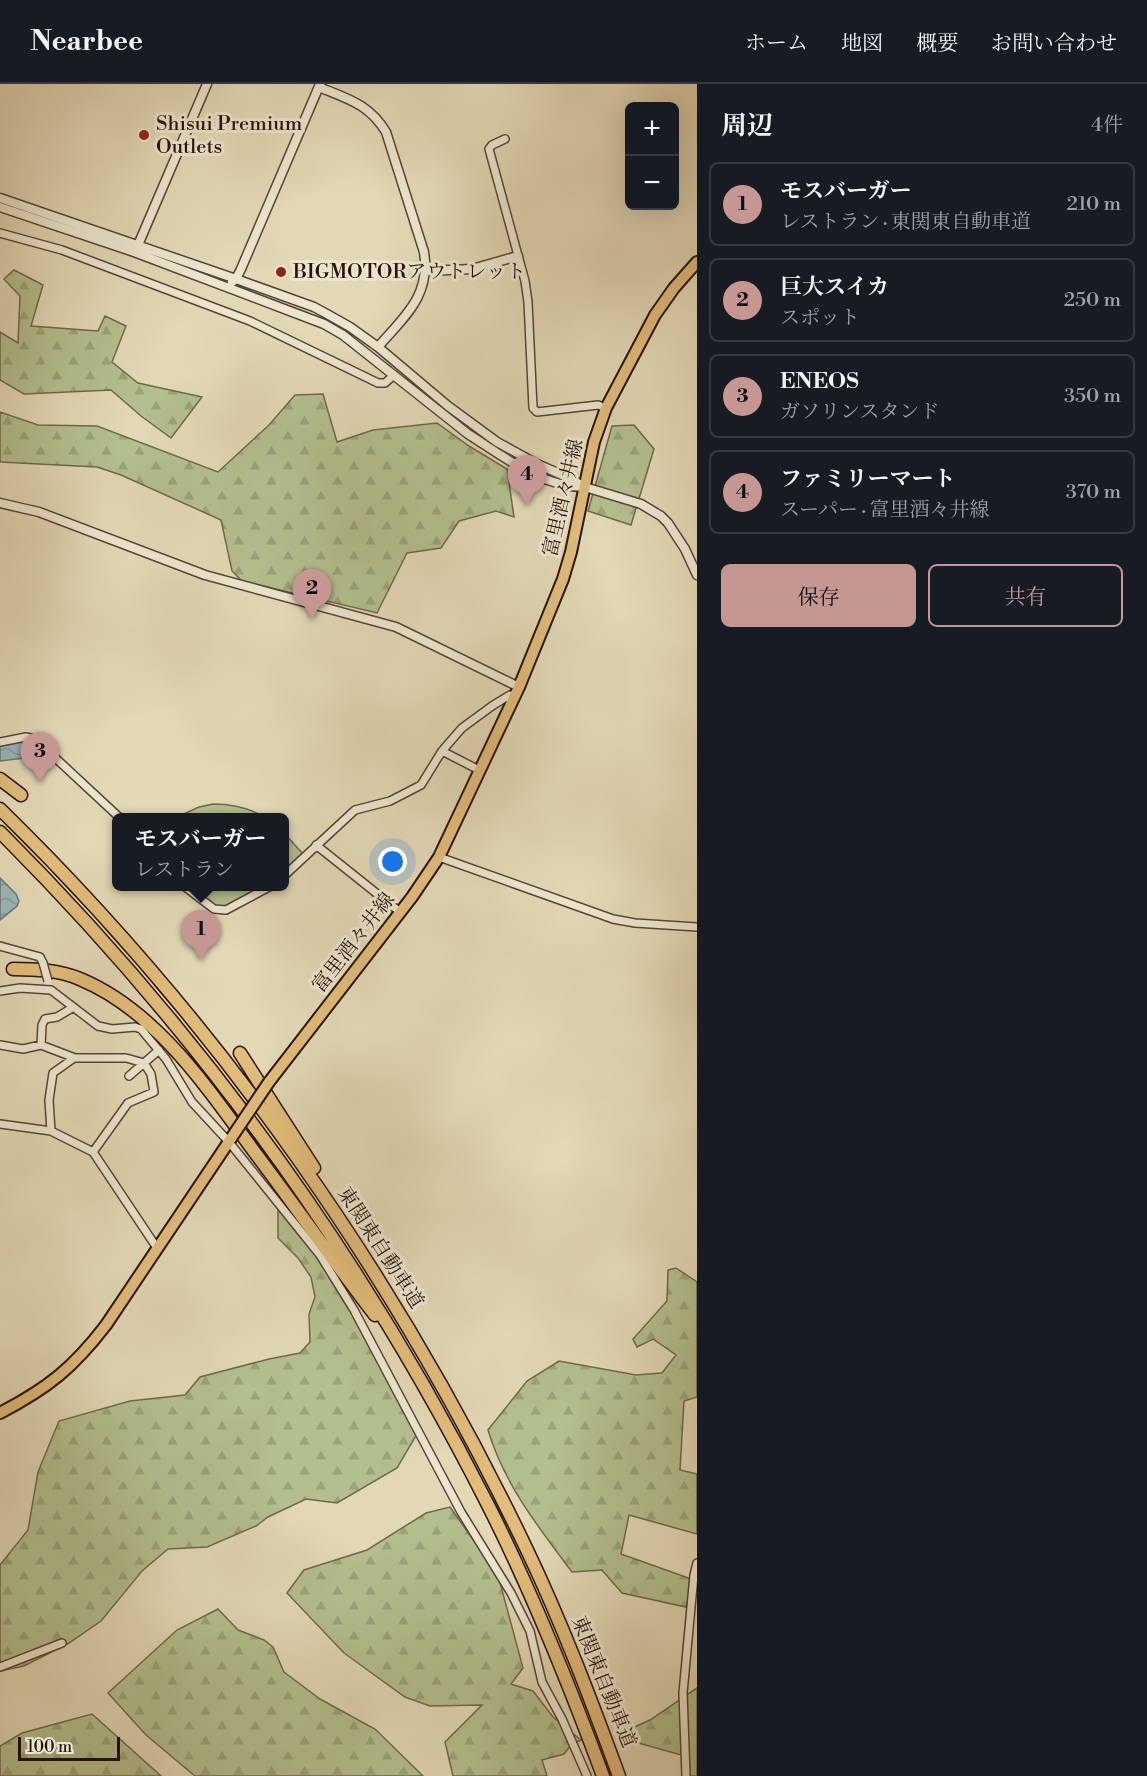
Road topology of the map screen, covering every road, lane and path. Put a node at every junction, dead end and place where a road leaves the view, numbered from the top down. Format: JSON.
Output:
{"nodes":[{"id":1,"x":207,"y":84,"type":"edge"},
{"id":2,"x":319,"y":86,"type":"edge"},
{"id":3,"x":505,"y":139,"type":"dead end"},
{"id":4,"x":0,"y":198,"type":"edge"},
{"id":5,"x":0,"y":207,"type":"edge"},
{"id":6,"x":0,"y":232,"type":"edge"},
{"id":7,"x":138,"y":245,"type":"junction"},
{"id":8,"x":518,"y":256,"type":"junction"},
{"id":9,"x":697,"y":262,"type":"edge"},
{"id":10,"x":426,"y":271,"type":"junction"},
{"id":11,"x":236,"y":279,"type":"junction"},
{"id":12,"x":223,"y":286,"type":"junction"},
{"id":13,"x":252,"y":296,"type":"junction"},
{"id":14,"x":378,"y":347,"type":"junction"},
{"id":15,"x":394,"y":375,"type":"junction"},
{"id":16,"x":606,"y":408,"type":"junction"},
{"id":17,"x":585,"y":487,"type":"junction"},
{"id":18,"x":0,"y":503,"type":"edge"},
{"id":19,"x":697,"y":575,"type":"edge"},
{"id":20,"x":517,"y":691,"type":"junction"},
{"id":21,"x":0,"y":742,"type":"edge"},
{"id":22,"x":442,"y":752,"type":"junction"},
{"id":23,"x":479,"y":770,"type":"junction"},
{"id":24,"x":0,"y":779,"type":"edge"},
{"id":25,"x":21,"y":795,"type":"dead end"},
{"id":26,"x":0,"y":809,"type":"edge"},
{"id":27,"x":115,"y":813,"type":"edge"},
{"id":28,"x":0,"y":832,"type":"edge"},
{"id":29,"x":316,"y":845,"type":"junction"},
{"id":30,"x":439,"y":857,"type":"junction"},
{"id":31,"x":289,"y":871,"type":"edge"},
{"id":32,"x":191,"y":891,"type":"edge"},
{"id":33,"x":262,"y":891,"type":"edge"},
{"id":34,"x":400,"y":912,"type":"junction"},
{"id":35,"x":697,"y":927,"type":"edge"},
{"id":36,"x":0,"y":946,"type":"edge"},
{"id":37,"x":13,"y":969,"type":"dead end"},
{"id":38,"x":51,"y":990,"type":"junction"},
{"id":39,"x":0,"y":991,"type":"edge"},
{"id":40,"x":72,"y":1008,"type":"junction"},
{"id":41,"x":0,"y":1045,"type":"edge"},
{"id":42,"x":41,"y":1045,"type":"junction"},
{"id":43,"x":159,"y":1050,"type":"junction"},
{"id":44,"x":240,"y":1053,"type":"dead end"},
{"id":45,"x":74,"y":1058,"type":"junction"},
{"id":46,"x":144,"y":1063,"type":"junction"},
{"id":47,"x":129,"y":1076,"type":"dead end"},
{"id":48,"x":0,"y":1124,"type":"edge"},
{"id":49,"x":51,"y":1131,"type":"junction"},
{"id":50,"x":231,"y":1139,"type":"junction"},
{"id":51,"x":93,"y":1152,"type":"junction"},
{"id":52,"x":345,"y":1227,"type":"junction"},
{"id":53,"x":157,"y":1248,"type":"junction"},
{"id":54,"x":412,"y":1364,"type":"junction"},
{"id":55,"x":0,"y":1413,"type":"edge"},
{"id":56,"x":697,"y":1563,"type":"edge"},
{"id":57,"x":62,"y":1642,"type":"dead end"},
{"id":58,"x":0,"y":1667,"type":"edge"},
{"id":59,"x":587,"y":1776,"type":"edge"},
{"id":60,"x":603,"y":1776,"type":"edge"},
{"id":61,"x":619,"y":1776,"type":"edge"},
{"id":62,"x":686,"y":1776,"type":"edge"}],
"edges":[{"from":1,"to":7,"type":"street"},
{"from":2,"to":10,"type":"street"},
{"from":2,"to":11,"type":"street"},
{"from":3,"to":8,"type":"street"},
{"from":4,"to":7,"type":"street"},
{"from":5,"to":12,"type":"street"},
{"from":6,"to":15,"type":"street"},
{"from":7,"to":11,"type":"street"},
{"from":8,"to":10,"type":"street"},
{"from":8,"to":16,"type":"street"},
{"from":9,"to":16,"type":"main road","name":"富里酒々井線"},
{"from":10,"to":14,"type":"street"},
{"from":11,"to":12,"type":"street"},
{"from":11,"to":13,"type":"street"},
{"from":11,"to":14,"type":"street"},
{"from":12,"to":13,"type":"street"},
{"from":13,"to":15,"type":"street"},
{"from":14,"to":17,"type":"street"},
{"from":15,"to":17,"type":"street"},
{"from":16,"to":17,"type":"main road","name":"富里酒々井線"},
{"from":17,"to":19,"type":"street"},
{"from":17,"to":20,"type":"main road","name":"富里酒々井線"},
{"from":18,"to":20,"type":"street"},
{"from":20,"to":22,"type":"street"},
{"from":20,"to":23,"type":"main road","name":"富里酒々井線"},
{"from":21,"to":27,"type":"street"},
{"from":22,"to":23,"type":"street"},
{"from":22,"to":29,"type":"street"},
{"from":23,"to":30,"type":"main road","name":"富里酒々井線"},
{"from":24,"to":25,"type":"highway"},
{"from":26,"to":52,"type":"highway","name":"東関東自動車道"},
{"from":28,"to":54,"type":"highway","name":"東関東自動車道"},
{"from":29,"to":31,"type":"street"},
{"from":29,"to":34,"type":"street"},
{"from":30,"to":34,"type":"main road","name":"富里酒々井線"},
{"from":30,"to":35,"type":"street"},
{"from":32,"to":33,"type":"street"},
{"from":34,"to":50,"type":"main road","name":"富里酒々井線","bridge":true},
{"from":36,"to":38,"type":"street","bridge":true},
{"from":37,"to":54,"type":"highway"},
{"from":38,"to":39,"type":"street"},
{"from":38,"to":40,"type":"street"},
{"from":40,"to":42,"type":"street"},
{"from":40,"to":43,"type":"street"},
{"from":41,"to":42,"type":"street"},
{"from":42,"to":45,"type":"street"},
{"from":43,"to":46,"type":"street"},
{"from":43,"to":50,"type":"street"},
{"from":44,"to":52,"type":"highway"},
{"from":45,"to":46,"type":"street"},
{"from":45,"to":49,"type":"street"},
{"from":46,"to":47,"type":"street"},
{"from":46,"to":51,"type":"street"},
{"from":48,"to":49,"type":"street"},
{"from":49,"to":51,"type":"street"},
{"from":50,"to":53,"type":"main road","name":"富里酒々井線"},
{"from":50,"to":59,"type":"street"},
{"from":51,"to":53,"type":"street"},
{"from":52,"to":61,"type":"highway","name":"東関東自動車道"},
{"from":53,"to":55,"type":"main road","name":"富里酒々井線"},
{"from":54,"to":60,"type":"highway","name":"東関東自動車道"},
{"from":56,"to":62,"type":"street"},
{"from":57,"to":58,"type":"street"}]}
